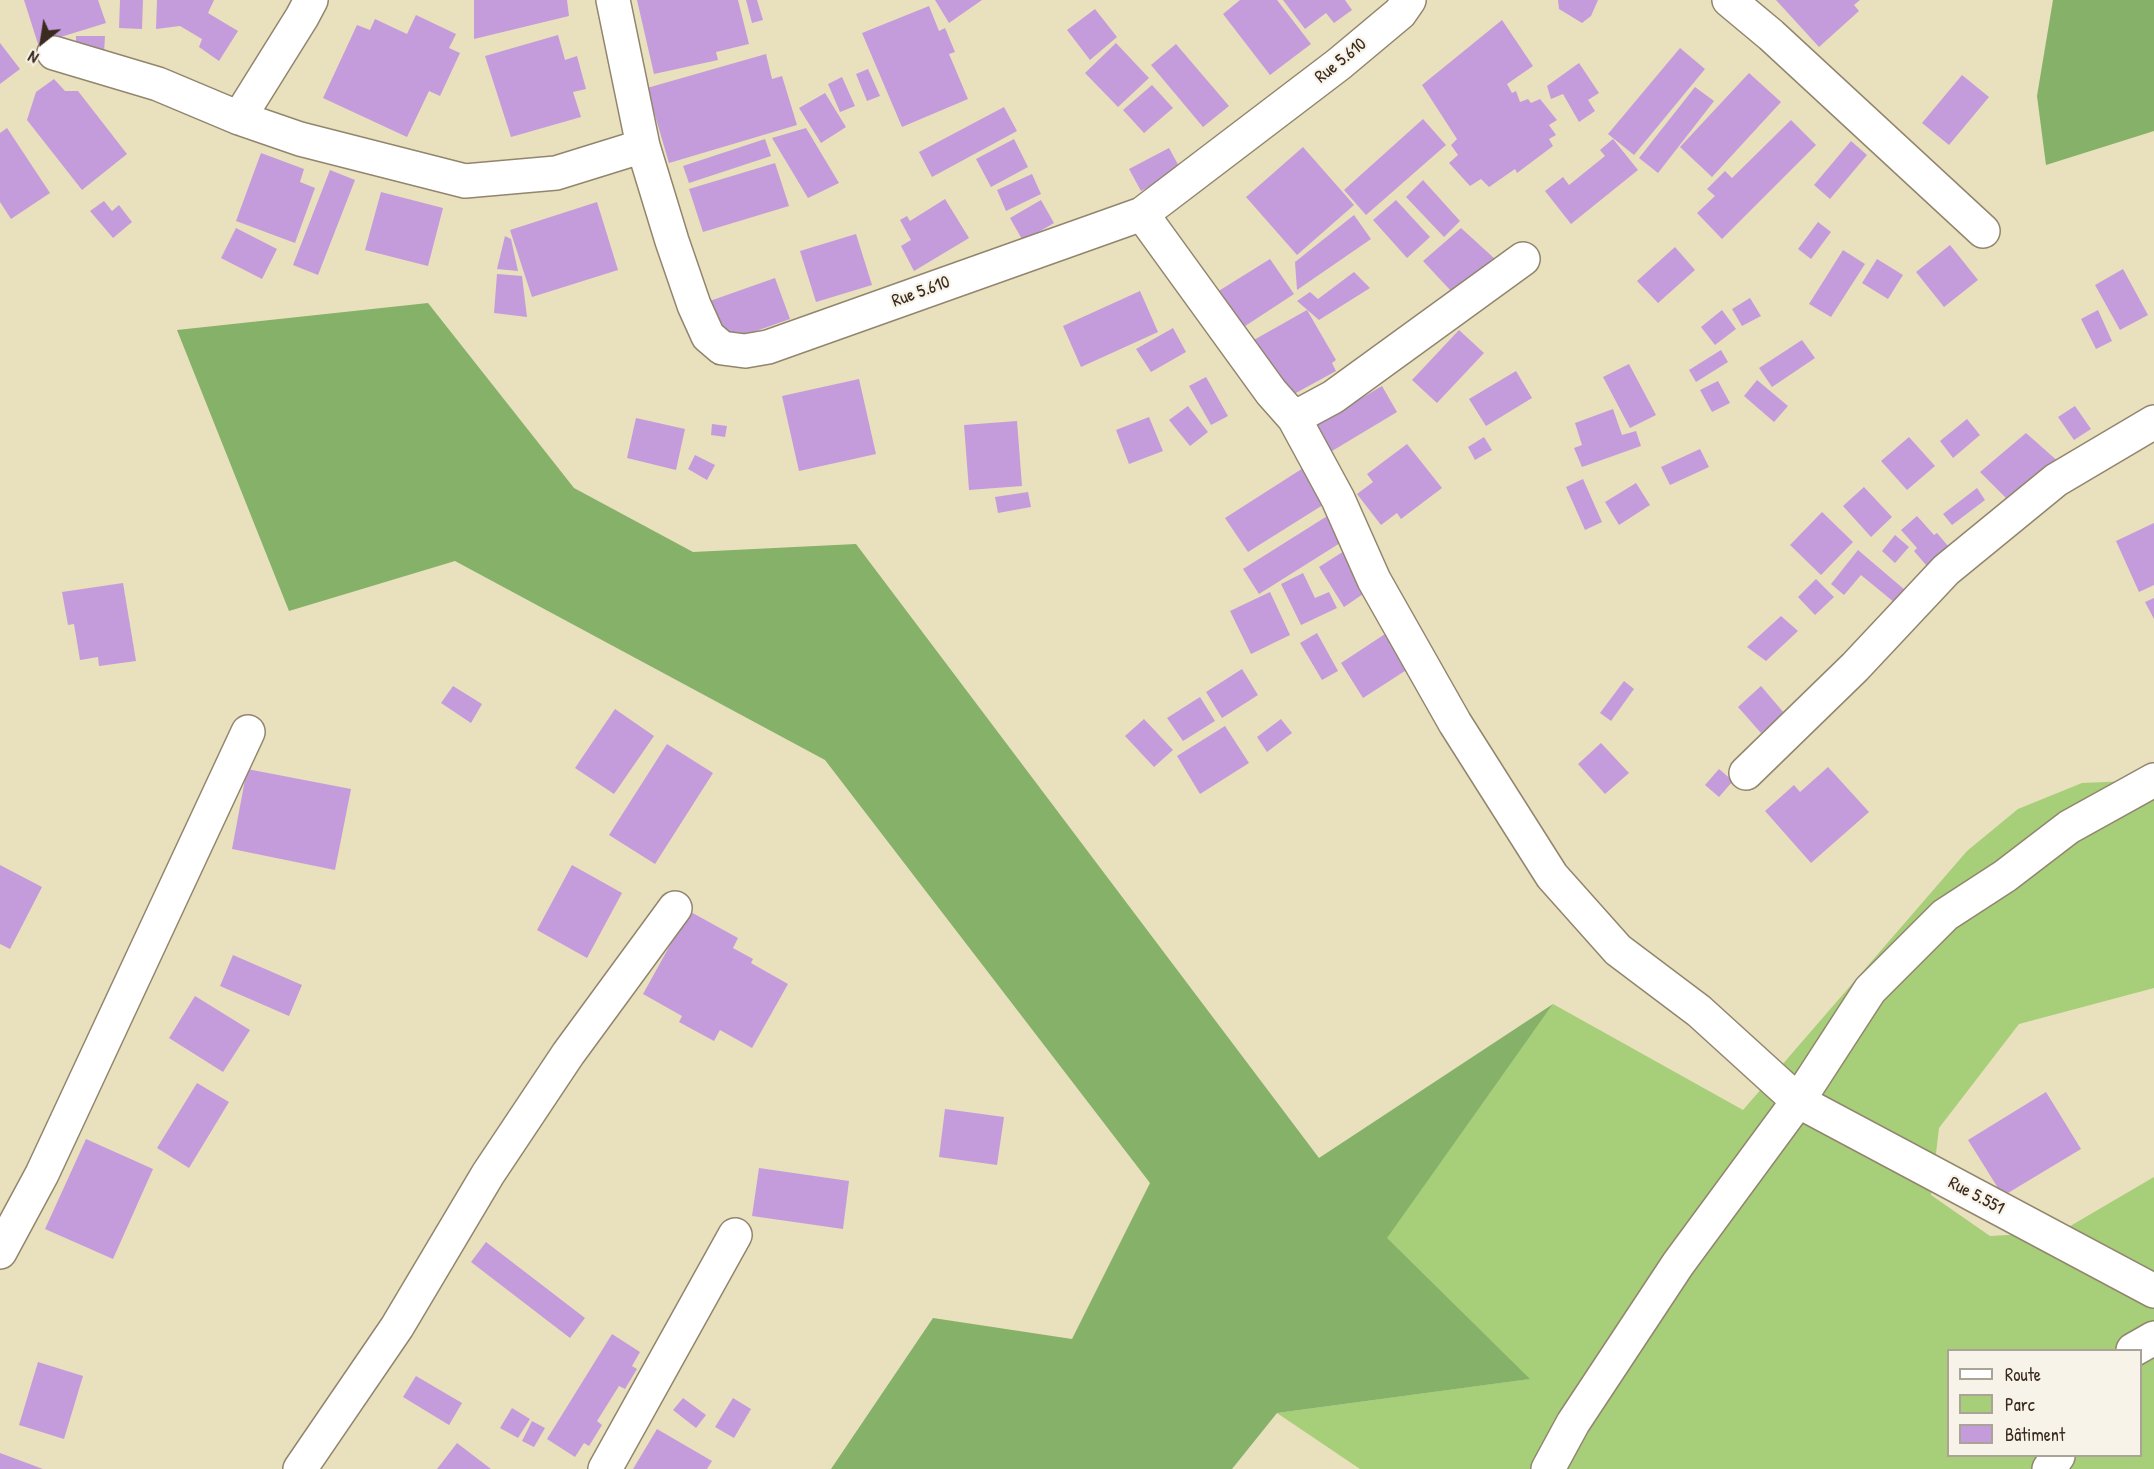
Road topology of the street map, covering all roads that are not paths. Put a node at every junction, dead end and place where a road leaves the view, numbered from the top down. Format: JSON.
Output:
{"nodes":[{"id":1,"x":311,"y":0,"type":"edge"},
{"id":2,"x":613,"y":0,"type":"edge"},
{"id":3,"x":1409,"y":0,"type":"edge"},
{"id":4,"x":1729,"y":0,"type":"edge"},
{"id":5,"x":54,"y":53,"type":"dead end"},
{"id":6,"x":240,"y":118,"type":"junction"},
{"id":7,"x":643,"y":146,"type":"junction"},
{"id":8,"x":1142,"y":214,"type":"junction"},
{"id":9,"x":1983,"y":231,"type":"dead end"},
{"id":10,"x":1523,"y":259,"type":"dead end"},
{"id":11,"x":1294,"y":418,"type":"junction"},
{"id":12,"x":2154,"y":422,"type":"edge"},
{"id":13,"x":248,"y":732,"type":"dead end"},
{"id":14,"x":1746,"y":773,"type":"dead end"},
{"id":15,"x":2154,"y":780,"type":"edge"},
{"id":16,"x":675,"y":908,"type":"dead end"},
{"id":17,"x":1798,"y":1101,"type":"junction"},
{"id":18,"x":735,"y":1236,"type":"dead end"},
{"id":19,"x":0,"y":1252,"type":"edge"},
{"id":20,"x":2154,"y":1291,"type":"edge"},
{"id":21,"x":2154,"y":1338,"type":"edge"},
{"id":22,"x":2135,"y":1349,"type":"edge"},
{"id":23,"x":300,"y":1469,"type":"edge"},
{"id":24,"x":605,"y":1469,"type":"edge"},
{"id":25,"x":1548,"y":1469,"type":"edge"}],
"edges":[{"from":1,"to":6,"type":"street"},
{"from":2,"to":7,"type":"street","name":"Rue 5.610"},
{"from":3,"to":8,"type":"street","name":"Rue 5.610"},
{"from":4,"to":9,"type":"street"},
{"from":5,"to":6,"type":"street"},
{"from":6,"to":7,"type":"street"},
{"from":7,"to":8,"type":"street","name":"Rue 5.610"},
{"from":8,"to":11,"type":"street","name":"Rue 5.551"},
{"from":10,"to":11,"type":"street"},
{"from":11,"to":17,"type":"street","name":"Rue 5.551"},
{"from":12,"to":14,"type":"street"},
{"from":13,"to":19,"type":"street"},
{"from":15,"to":17,"type":"street"},
{"from":16,"to":23,"type":"street"},
{"from":17,"to":20,"type":"street","name":"Rue 5.551"},
{"from":17,"to":25,"type":"street"},
{"from":18,"to":24,"type":"street"},
{"from":21,"to":22,"type":"street"}]}
